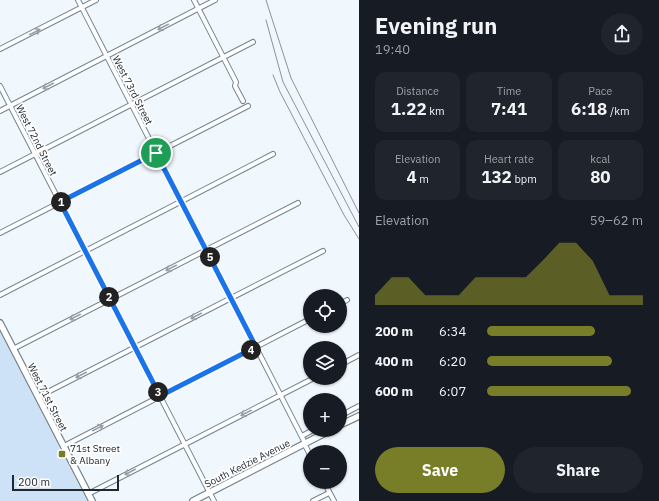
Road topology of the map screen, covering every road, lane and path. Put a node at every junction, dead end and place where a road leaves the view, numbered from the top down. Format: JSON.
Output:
{"nodes":[{"id":1,"x":78,"y":0,"type":"edge"},
{"id":2,"x":96,"y":0,"type":"edge"},
{"id":3,"x":194,"y":0,"type":"edge"},
{"id":4,"x":215,"y":0,"type":"edge"},
{"id":5,"x":82,"y":8,"type":"junction"},
{"id":6,"x":198,"y":9,"type":"junction"},
{"id":7,"x":252,"y":42,"type":"dead end"},
{"id":8,"x":0,"y":49,"type":"edge"},
{"id":9,"x":106,"y":56,"type":"junction"},
{"id":10,"x":223,"y":57,"type":"junction"},
{"id":11,"x":0,"y":86,"type":"edge"},
{"id":12,"x":243,"y":101,"type":"dead end"},
{"id":13,"x":10,"y":105,"type":"junction"},
{"id":14,"x":131,"y":105,"type":"junction"},
{"id":15,"x":248,"y":106,"type":"dead end"},
{"id":16,"x":0,"y":110,"type":"edge"},
{"id":17,"x":156,"y":153,"type":"junction"},
{"id":18,"x":35,"y":154,"type":"junction"},
{"id":19,"x":273,"y":154,"type":"dead end"},
{"id":20,"x":0,"y":172,"type":"edge"},
{"id":21,"x":181,"y":201,"type":"junction"},
{"id":22,"x":60,"y":202,"type":"junction"},
{"id":23,"x":298,"y":203,"type":"dead end"},
{"id":24,"x":0,"y":233,"type":"edge"},
{"id":25,"x":206,"y":250,"type":"junction"},
{"id":26,"x":85,"y":251,"type":"junction"},
{"id":27,"x":323,"y":251,"type":"dead end"},
{"id":28,"x":0,"y":295,"type":"edge"},
{"id":29,"x":231,"y":298,"type":"junction"},
{"id":30,"x":110,"y":299,"type":"junction"},
{"id":31,"x":0,"y":323,"type":"edge"},
{"id":32,"x":303,"y":323,"type":"edge"},
{"id":33,"x":256,"y":347,"type":"junction"},
{"id":34,"x":135,"y":348,"type":"junction"},
{"id":35,"x":13,"y":349,"type":"junction"},
{"id":36,"x":359,"y":355,"type":"edge"},
{"id":37,"x":347,"y":361,"type":"edge"},
{"id":38,"x":303,"y":384,"type":"edge"},
{"id":39,"x":281,"y":395,"type":"junction"},
{"id":40,"x":160,"y":396,"type":"junction"},
{"id":41,"x":38,"y":397,"type":"junction"},
{"id":42,"x":359,"y":406,"type":"edge"},
{"id":43,"x":347,"y":412,"type":"edge"},
{"id":44,"x":359,"y":416,"type":"edge"},
{"id":45,"x":347,"y":422,"type":"edge"},
{"id":46,"x":302,"y":436,"type":"joint"},
{"id":47,"x":317,"y":437,"type":"edge"},
{"id":48,"x":305,"y":443,"type":"junction"},
{"id":49,"x":185,"y":444,"type":"junction"},
{"id":50,"x":64,"y":446,"type":"junction"},
{"id":51,"x":327,"y":489,"type":"edge"},
{"id":52,"x":209,"y":492,"type":"junction"},
{"id":53,"x":329,"y":493,"type":"junction"},
{"id":54,"x":88,"y":494,"type":"junction"},
{"id":55,"x":92,"y":501,"type":"edge"},
{"id":56,"x":193,"y":501,"type":"edge"},
{"id":57,"x":214,"y":501,"type":"edge"},
{"id":58,"x":313,"y":501,"type":"edge"},
{"id":59,"x":334,"y":501,"type":"edge"}],
"edges":[{"from":1,"to":5,"type":"street","name":"West 73rd Street"},
{"from":2,"to":5,"type":"street"},
{"from":3,"to":6,"type":"street"},
{"from":4,"to":6,"type":"street"},
{"from":8,"to":5,"type":"street","one_way":true},
{"from":5,"to":9,"type":"street","name":"West 73rd Street"},
{"from":6,"to":9,"type":"street","one_way":true},
{"from":6,"to":10,"type":"street"},
{"from":7,"to":10,"type":"street"},
{"from":9,"to":13,"type":"street","one_way":true},
{"from":9,"to":14,"type":"street","name":"West 73rd Street"},
{"from":10,"to":12,"type":"street"},
{"from":10,"to":14,"type":"street"},
{"from":11,"to":13,"type":"street","name":"West 72nd Street"},
{"from":13,"to":16,"type":"street"},
{"from":13,"to":18,"type":"street","name":"West 72nd Street"},
{"from":14,"to":17,"type":"street","name":"West 73rd Street"},
{"from":14,"to":18,"type":"street"},
{"from":15,"to":17,"type":"street"},
{"from":17,"to":21,"type":"street","name":"West 73rd Street"},
{"from":17,"to":22,"type":"street"},
{"from":18,"to":20,"type":"street"},
{"from":18,"to":22,"type":"street","name":"West 72nd Street"},
{"from":19,"to":21,"type":"street"},
{"from":21,"to":25,"type":"street","name":"West 73rd Street"},
{"from":21,"to":26,"type":"street"},
{"from":22,"to":24,"type":"street"},
{"from":22,"to":26,"type":"street","name":"West 72nd Street"},
{"from":23,"to":25,"type":"street"},
{"from":25,"to":29,"type":"street","name":"West 73rd Street"},
{"from":25,"to":30,"type":"street","one_way":true},
{"from":26,"to":28,"type":"street"},
{"from":26,"to":30,"type":"street","name":"West 72nd Street"},
{"from":27,"to":29,"type":"street"},
{"from":29,"to":33,"type":"street","name":"West 73rd Street"},
{"from":29,"to":34,"type":"street","one_way":true},
{"from":30,"to":34,"type":"street","name":"West 72nd Street"},
{"from":30,"to":35,"type":"street","one_way":true},
{"from":31,"to":35,"type":"main road","name":"West 71st Street"},
{"from":32,"to":33,"type":"street"},
{"from":33,"to":39,"type":"street","name":"West 73rd Street"},
{"from":33,"to":40,"type":"street"},
{"from":34,"to":40,"type":"street","name":"West 72nd Street"},
{"from":34,"to":41,"type":"street","one_way":true},
{"from":35,"to":41,"type":"main road","name":"West 71st Street"},
{"from":36,"to":37,"type":"street"},
{"from":38,"to":39,"type":"street"},
{"from":39,"to":46,"type":"street","name":"West 73rd Street"},
{"from":39,"to":49,"type":"street","one_way":true},
{"from":40,"to":49,"type":"street","name":"West 72nd Street"},
{"from":50,"to":40,"type":"street","one_way":true},
{"from":41,"to":50,"type":"main road","name":"West 71st Street"},
{"from":42,"to":43,"type":"street"},
{"from":44,"to":45,"type":"main road"},
{"from":46,"to":48,"type":"street","name":"West 73rd Street"},
{"from":47,"to":48,"type":"main road","name":"South Kedzie Avenue"},
{"from":48,"to":52,"type":"main road","name":"South Kedzie Avenue"},
{"from":49,"to":52,"type":"street","name":"West 72nd Street"},
{"from":49,"to":54,"type":"street","one_way":true},
{"from":50,"to":54,"type":"main road","name":"West 71st Street"},
{"from":51,"to":53,"type":"street"},
{"from":52,"to":56,"type":"main road","name":"South Kedzie Avenue"},
{"from":52,"to":57,"type":"street","name":"West 72nd Street"},
{"from":53,"to":58,"type":"street"},
{"from":53,"to":59,"type":"street"},
{"from":54,"to":55,"type":"main road","name":"West 71st Street"}]}
